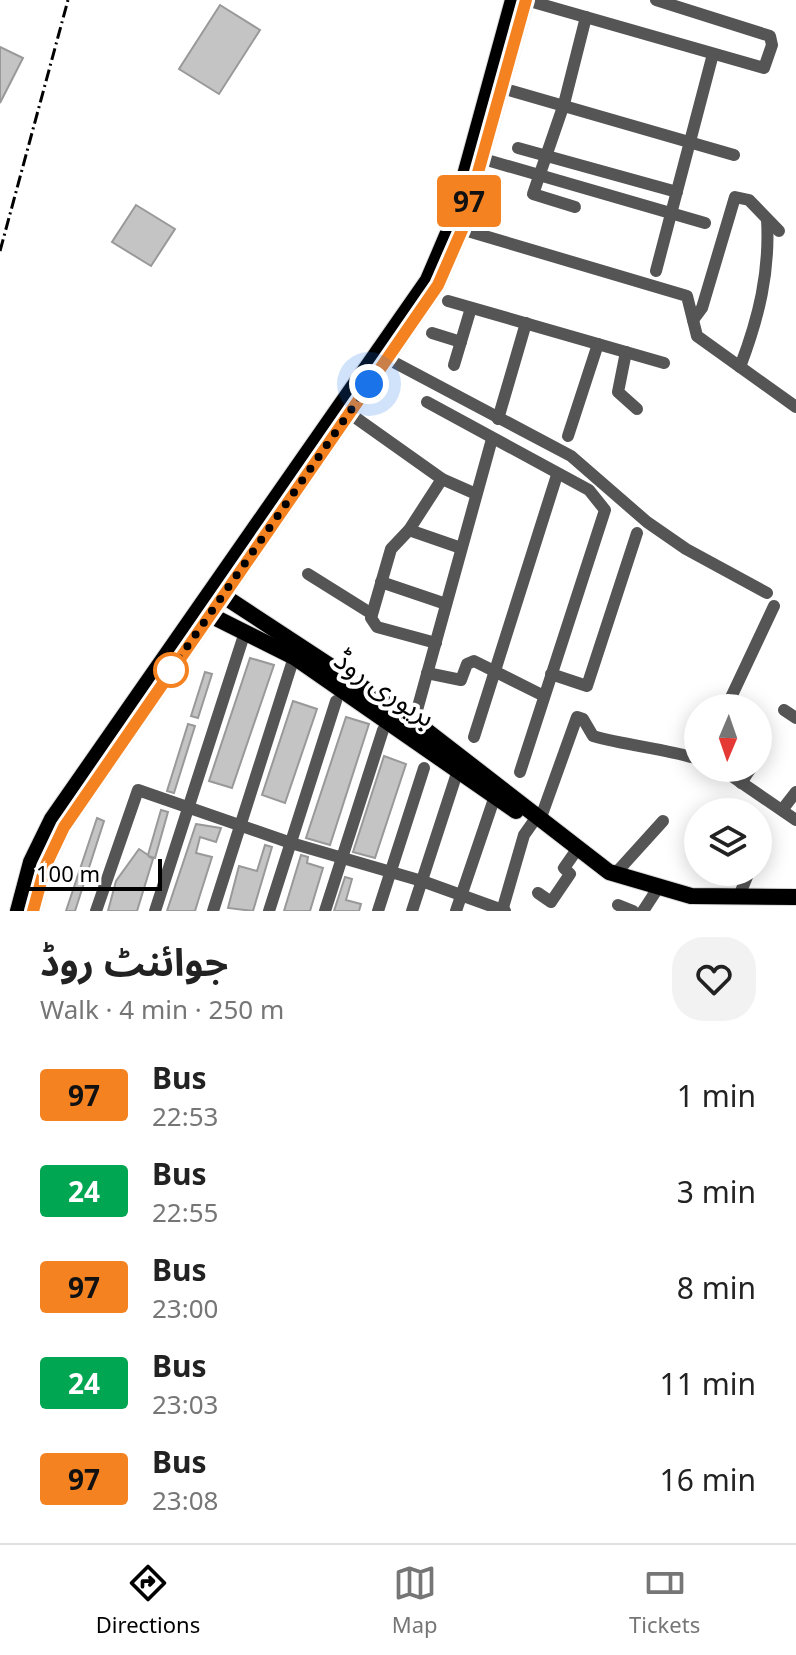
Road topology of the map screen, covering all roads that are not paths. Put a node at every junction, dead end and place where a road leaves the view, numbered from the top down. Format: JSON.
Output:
{"nodes":[{"id":1,"x":513,"y":0,"type":"edge"},
{"id":2,"x":526,"y":0,"type":"edge"},
{"id":3,"x":656,"y":0,"type":"edge"},
{"id":4,"x":586,"y":17,"type":"junction"},
{"id":5,"x":713,"y":54,"type":"junction"},
{"id":6,"x":512,"y":91,"type":"dead end"},
{"id":7,"x":564,"y":104,"type":"junction"},
{"id":8,"x":689,"y":141,"type":"junction"},
{"id":9,"x":518,"y":148,"type":"dead end"},
{"id":10,"x":734,"y":155,"type":"dead end"},
{"id":11,"x":545,"y":156,"type":"junction"},
{"id":12,"x":480,"y":158,"type":"junction"},
{"id":13,"x":538,"y":175,"type":"junction"},
{"id":14,"x":677,"y":192,"type":"junction"},
{"id":15,"x":575,"y":207,"type":"dead end"},
{"id":16,"x":672,"y":214,"type":"junction"},
{"id":17,"x":767,"y":219,"type":"junction"},
{"id":18,"x":705,"y":223,"type":"dead end"},
{"id":19,"x":456,"y":228,"type":"junction"},
{"id":20,"x":779,"y":231,"type":"dead end"},
{"id":21,"x":656,"y":271,"type":"dead end"},
{"id":22,"x":448,"y":301,"type":"dead end"},
{"id":23,"x":471,"y":308,"type":"junction"},
{"id":24,"x":693,"y":320,"type":"junction"},
{"id":25,"x":526,"y":323,"type":"junction"},
{"id":26,"x":432,"y":333,"type":"dead end"},
{"id":27,"x":461,"y":342,"type":"junction"},
{"id":28,"x":598,"y":344,"type":"junction"},
{"id":29,"x":626,"y":352,"type":"junction"},
{"id":30,"x":386,"y":358,"type":"junction"},
{"id":31,"x":664,"y":363,"type":"dead end"},
{"id":32,"x":454,"y":365,"type":"dead end"},
{"id":33,"x":740,"y":367,"type":"junction"},
{"id":34,"x":427,"y":402,"type":"dead end"},
{"id":35,"x":796,"y":407,"type":"edge"},
{"id":36,"x":637,"y":409,"type":"dead end"},
{"id":37,"x":349,"y":413,"type":"junction"},
{"id":38,"x":498,"y":419,"type":"junction"},
{"id":39,"x":568,"y":436,"type":"dead end"},
{"id":40,"x":492,"y":439,"type":"junction"},
{"id":41,"x":557,"y":475,"type":"junction"},
{"id":42,"x":442,"y":479,"type":"junction"},
{"id":43,"x":476,"y":494,"type":"junction"},
{"id":44,"x":409,"y":530,"type":"junction"},
{"id":45,"x":637,"y":533,"type":"dead end"},
{"id":46,"x":461,"y":548,"type":"junction"},
{"id":47,"x":308,"y":574,"type":"dead end"},
{"id":48,"x":381,"y":582,"type":"junction"},
{"id":49,"x":218,"y":592,"type":"junction"},
{"id":50,"x":767,"y":593,"type":"dead end"},
{"id":51,"x":446,"y":604,"type":"junction"},
{"id":52,"x":774,"y":606,"type":"dead end"},
{"id":53,"x":204,"y":612,"type":"junction"},
{"id":54,"x":372,"y":614,"type":"junction"},
{"id":55,"x":244,"y":635,"type":"junction"},
{"id":56,"x":436,"y":643,"type":"junction"},
{"id":57,"x":294,"y":657,"type":"junction"},
{"id":58,"x":494,"y":669,"type":"junction"},
{"id":59,"x":427,"y":673,"type":"junction"},
{"id":60,"x":551,"y":674,"type":"junction"},
{"id":61,"x":733,"y":694,"type":"edge"},
{"id":62,"x":544,"y":696,"type":"junction"},
{"id":63,"x":336,"y":701,"type":"dead end"},
{"id":64,"x":784,"y":710,"type":"dead end"},
{"id":65,"x":796,"y":718,"type":"edge"},
{"id":66,"x":414,"y":721,"type":"junction"},
{"id":67,"x":383,"y":730,"type":"dead end"},
{"id":68,"x":474,"y":737,"type":"dead end"},
{"id":69,"x":684,"y":755,"type":"edge"},
{"id":70,"x":424,"y":768,"type":"dead end"},
{"id":71,"x":458,"y":770,"type":"junction"},
{"id":72,"x":520,"y":772,"type":"dead end"},
{"id":73,"x":741,"y":783,"type":"edge"},
{"id":74,"x":796,"y":792,"type":"edge"},
{"id":75,"x":495,"y":796,"type":"junction"},
{"id":76,"x":188,"y":808,"type":"junction"},
{"id":77,"x":782,"y":810,"type":"junction"},
{"id":78,"x":538,"y":819,"type":"junction"},
{"id":79,"x":796,"y":820,"type":"edge"},
{"id":80,"x":663,"y":821,"type":"dead end"},
{"id":81,"x":240,"y":826,"type":"junction"},
{"id":82,"x":291,"y":843,"type":"junction"},
{"id":83,"x":578,"y":848,"type":"junction"},
{"id":84,"x":343,"y":858,"type":"junction"},
{"id":85,"x":391,"y":872,"type":"junction"},
{"id":86,"x":615,"y":874,"type":"junction"},
{"id":87,"x":422,"y":881,"type":"junction"},
{"id":88,"x":743,"y":886,"type":"edge"},
{"id":89,"x":658,"y":888,"type":"junction"},
{"id":90,"x":538,"y":893,"type":"dead end"},
{"id":91,"x":461,"y":896,"type":"junction"},
{"id":92,"x":739,"y":896,"type":"junction"},
{"id":93,"x":796,"y":897,"type":"edge"},
{"id":94,"x":618,"y":905,"type":"dead end"},
{"id":95,"x":18,"y":911,"type":"edge"},
{"id":96,"x":33,"y":911,"type":"edge"},
{"id":97,"x":96,"y":911,"type":"edge"},
{"id":98,"x":155,"y":911,"type":"edge"},
{"id":99,"x":213,"y":911,"type":"edge"},
{"id":100,"x":269,"y":911,"type":"edge"},
{"id":101,"x":325,"y":911,"type":"edge"},
{"id":102,"x":378,"y":911,"type":"edge"},
{"id":103,"x":412,"y":911,"type":"edge"},
{"id":104,"x":456,"y":911,"type":"edge"},
{"id":105,"x":503,"y":911,"type":"edge"},
{"id":106,"x":633,"y":911,"type":"edge"},
{"id":107,"x":643,"y":911,"type":"edge"}],
"edges":[{"from":1,"to":19,"type":"main road"},
{"from":2,"to":4,"type":"street"},
{"from":2,"to":12,"type":"main road"},
{"from":3,"to":5,"type":"street"},
{"from":4,"to":5,"type":"street"},
{"from":4,"to":7,"type":"street"},
{"from":5,"to":8,"type":"street"},
{"from":6,"to":7,"type":"street"},
{"from":7,"to":8,"type":"street"},
{"from":7,"to":11,"type":"street"},
{"from":8,"to":10,"type":"street"},
{"from":8,"to":14,"type":"street"},
{"from":9,"to":11,"type":"street"},
{"from":11,"to":13,"type":"street"},
{"from":11,"to":14,"type":"street"},
{"from":12,"to":13,"type":"street"},
{"from":12,"to":19,"type":"main road"},
{"from":13,"to":15,"type":"street"},
{"from":13,"to":16,"type":"street"},
{"from":14,"to":16,"type":"street"},
{"from":16,"to":18,"type":"street"},
{"from":16,"to":21,"type":"street"},
{"from":17,"to":20,"type":"street"},
{"from":17,"to":24,"type":"street"},
{"from":17,"to":33,"type":"street"},
{"from":19,"to":24,"type":"street"},
{"from":19,"to":30,"type":"main road"},
{"from":19,"to":49,"type":"main road"},
{"from":22,"to":23,"type":"street"},
{"from":23,"to":25,"type":"street"},
{"from":23,"to":27,"type":"street"},
{"from":24,"to":33,"type":"street"},
{"from":25,"to":28,"type":"street"},
{"from":25,"to":38,"type":"street"},
{"from":26,"to":27,"type":"street"},
{"from":27,"to":32,"type":"street"},
{"from":28,"to":29,"type":"street"},
{"from":28,"to":39,"type":"street"},
{"from":29,"to":31,"type":"street"},
{"from":29,"to":36,"type":"street"},
{"from":30,"to":37,"type":"main road"},
{"from":30,"to":38,"type":"street"},
{"from":33,"to":35,"type":"street"},
{"from":34,"to":40,"type":"street"},
{"from":37,"to":42,"type":"street"},
{"from":37,"to":49,"type":"main road"},
{"from":38,"to":50,"type":"street"},
{"from":40,"to":41,"type":"street"},
{"from":40,"to":43,"type":"street"},
{"from":41,"to":58,"type":"street"},
{"from":41,"to":60,"type":"street"},
{"from":42,"to":43,"type":"street"},
{"from":42,"to":44,"type":"street"},
{"from":43,"to":46,"type":"street"},
{"from":44,"to":46,"type":"street"},
{"from":44,"to":48,"type":"street"},
{"from":45,"to":60,"type":"street"},
{"from":46,"to":51,"type":"street"},
{"from":47,"to":54,"type":"street"},
{"from":48,"to":51,"type":"street"},
{"from":48,"to":54,"type":"street"},
{"from":49,"to":53,"type":"main road"},
{"from":49,"to":66,"type":"main road","name":"بریوری روڈ"},
{"from":51,"to":56,"type":"street"},
{"from":52,"to":61,"type":"street"},
{"from":53,"to":55,"type":"main road","name":"بریوری روڈ"},
{"from":53,"to":95,"type":"main road"},
{"from":53,"to":96,"type":"main road"},
{"from":54,"to":56,"type":"street"},
{"from":55,"to":57,"type":"main road","name":"بریوری روڈ"},
{"from":55,"to":76,"type":"street"},
{"from":56,"to":59,"type":"street"},
{"from":57,"to":71,"type":"main road","name":"بریوری روڈ"},
{"from":57,"to":81,"type":"street"},
{"from":58,"to":59,"type":"street"},
{"from":58,"to":62,"type":"street"},
{"from":58,"to":68,"type":"street"},
{"from":59,"to":66,"type":"street"},
{"from":60,"to":62,"type":"street"},
{"from":62,"to":72,"type":"street"},
{"from":63,"to":82,"type":"street"},
{"from":64,"to":65,"type":"street"},
{"from":66,"to":78,"type":"main road","name":"بریوری روڈ"},
{"from":67,"to":84,"type":"street"},
{"from":69,"to":78,"type":"street"},
{"from":70,"to":85,"type":"street"},
{"from":71,"to":75,"type":"main road","name":"بریوری روڈ"},
{"from":71,"to":87,"type":"street"},
{"from":73,"to":77,"type":"street"},
{"from":74,"to":77,"type":"street"},
{"from":75,"to":78,"type":"main road","name":"بریوری روڈ"},
{"from":75,"to":91,"type":"street"},
{"from":76,"to":81,"type":"street"},
{"from":76,"to":97,"type":"street"},
{"from":76,"to":98,"type":"street"},
{"from":77,"to":79,"type":"street"},
{"from":78,"to":83,"type":"main road","name":"بریوری روڈ"},
{"from":78,"to":105,"type":"street"},
{"from":80,"to":86,"type":"street"},
{"from":81,"to":82,"type":"street"},
{"from":81,"to":99,"type":"street"},
{"from":82,"to":84,"type":"street"},
{"from":82,"to":100,"type":"street"},
{"from":83,"to":86,"type":"main road","name":"بریوری روڈ"},
{"from":83,"to":90,"type":"street"},
{"from":84,"to":85,"type":"street"},
{"from":84,"to":101,"type":"street"},
{"from":85,"to":87,"type":"street"},
{"from":85,"to":102,"type":"street"},
{"from":86,"to":89,"type":"main road","name":"بریوری روڈ"},
{"from":87,"to":91,"type":"street"},
{"from":87,"to":103,"type":"street"},
{"from":88,"to":92,"type":"street"},
{"from":89,"to":92,"type":"main road","name":"بریوری روڈ"},
{"from":89,"to":107,"type":"street"},
{"from":91,"to":104,"type":"street"},
{"from":91,"to":105,"type":"street"},
{"from":92,"to":93,"type":"main road","name":"بریوری روڈ"},
{"from":94,"to":106,"type":"street"}]}
